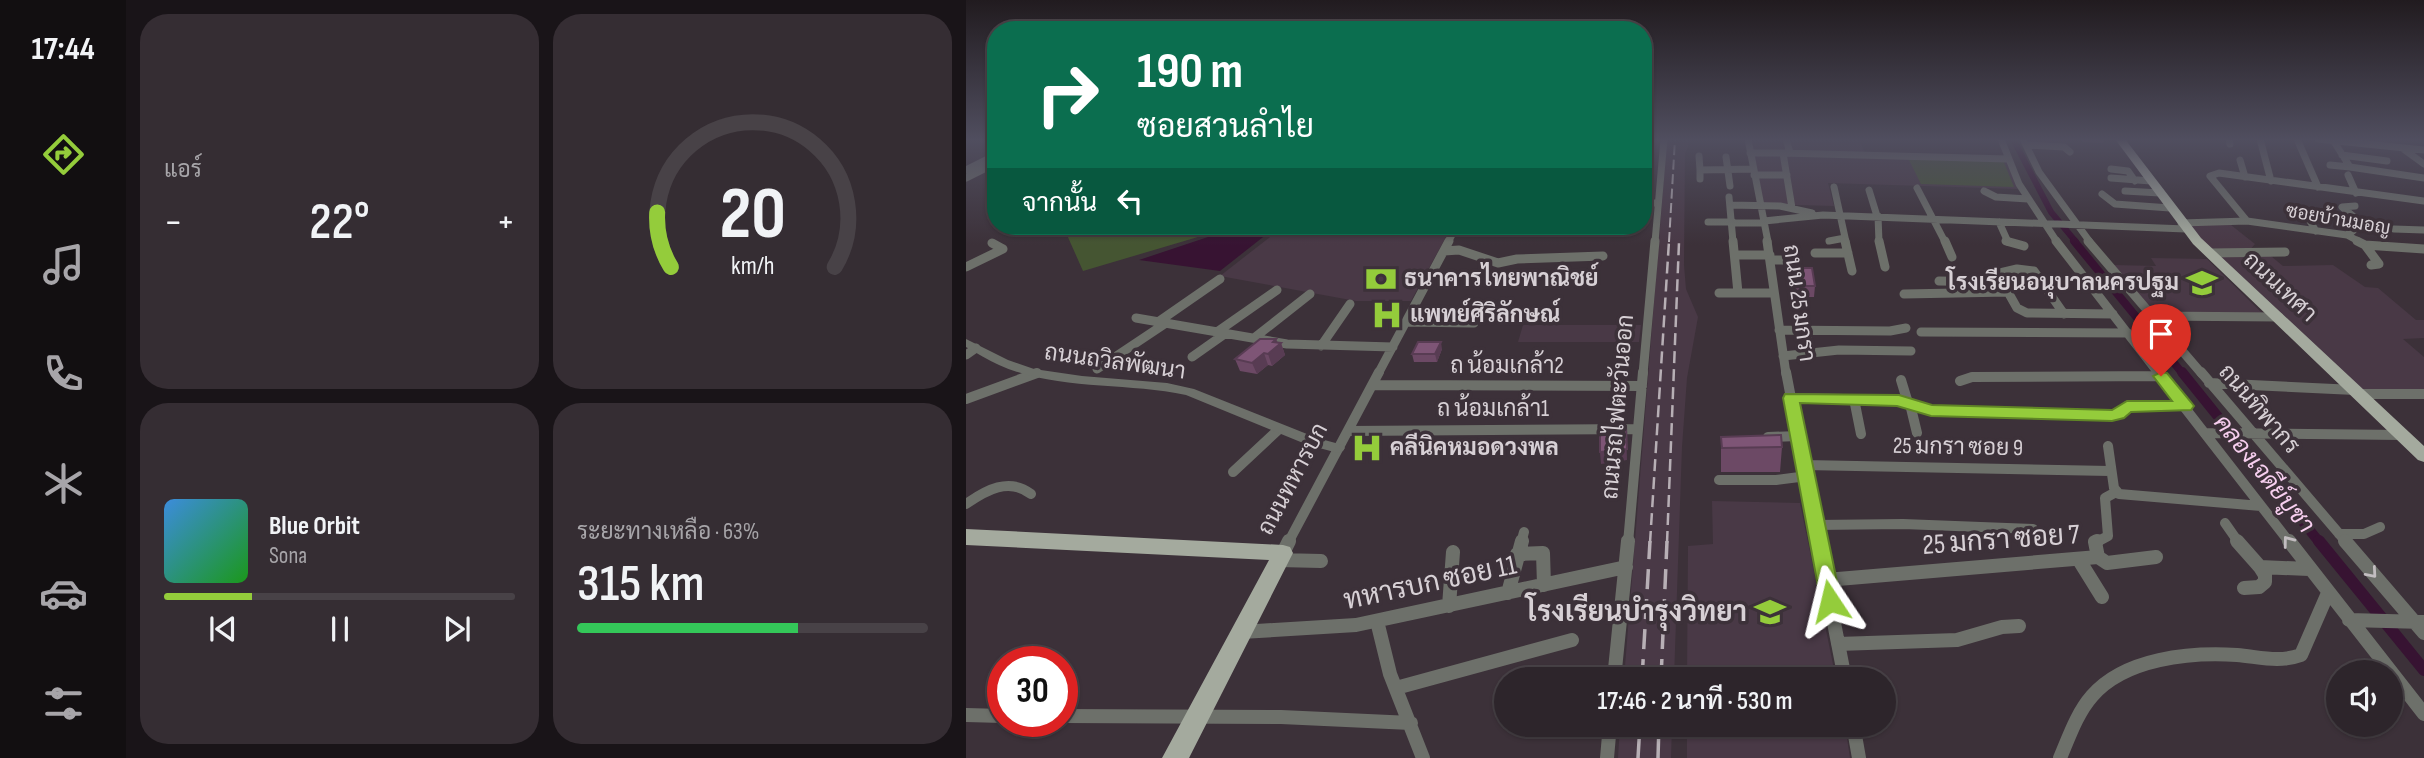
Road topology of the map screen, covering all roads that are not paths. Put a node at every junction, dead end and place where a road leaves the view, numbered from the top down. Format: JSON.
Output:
{"nodes":[{"id":1,"x":1661,"y":174,"type":"edge"},
{"id":2,"x":1700,"y":174,"type":"edge"},
{"id":3,"x":1729,"y":174,"type":"edge"},
{"id":4,"x":1754,"y":174,"type":"edge"},
{"id":5,"x":1780,"y":174,"type":"edge"},
{"id":6,"x":2016,"y":174,"type":"edge"},
{"id":7,"x":2041,"y":174,"type":"edge"},
{"id":8,"x":2130,"y":174,"type":"edge"},
{"id":9,"x":2146,"y":174,"type":"edge"},
{"id":10,"x":2215,"y":174,"type":"edge"},
{"id":11,"x":2228,"y":174,"type":"edge"},
{"id":12,"x":2269,"y":174,"type":"edge"},
{"id":13,"x":2312,"y":174,"type":"edge"},
{"id":14,"x":2350,"y":174,"type":"edge"},
{"id":15,"x":2385,"y":174,"type":"edge"},
{"id":16,"x":1787,"y":175,"type":"joint"},
{"id":17,"x":2245,"y":177,"type":"joint"},
{"id":18,"x":2111,"y":178,"type":"dead end"},
{"id":19,"x":2424,"y":178,"type":"edge"},
{"id":20,"x":1700,"y":179,"type":"dead end"},
{"id":21,"x":2135,"y":181,"type":"junction"},
{"id":22,"x":2151,"y":181,"type":"junction"},
{"id":23,"x":2271,"y":181,"type":"junction"},
{"id":24,"x":2374,"y":184,"type":"dead end"},
{"id":25,"x":1730,"y":186,"type":"dead end"},
{"id":26,"x":1834,"y":187,"type":"dead end"},
{"id":27,"x":2318,"y":187,"type":"junction"},
{"id":28,"x":1917,"y":188,"type":"dead end"},
{"id":29,"x":1869,"y":190,"type":"dead end"},
{"id":30,"x":1984,"y":191,"type":"dead end"},
{"id":31,"x":2124,"y":191,"type":"dead end"},
{"id":32,"x":2356,"y":193,"type":"junction"},
{"id":33,"x":2102,"y":194,"type":"dead end"},
{"id":34,"x":2160,"y":194,"type":"junction"},
{"id":35,"x":2382,"y":197,"type":"junction"},
{"id":36,"x":2028,"y":199,"type":"junction"},
{"id":37,"x":2424,"y":201,"type":"edge"},
{"id":38,"x":1652,"y":203,"type":"edge"},
{"id":39,"x":1658,"y":203,"type":"junction"},
{"id":40,"x":1759,"y":205,"type":"junction"},
{"id":41,"x":2355,"y":206,"type":"dead end"},
{"id":42,"x":1792,"y":208,"type":"junction"},
{"id":43,"x":2170,"y":208,"type":"junction"},
{"id":44,"x":2305,"y":214,"type":"dead end"},
{"id":45,"x":1823,"y":215,"type":"junction"},
{"id":46,"x":1840,"y":216,"type":"junction"},
{"id":47,"x":1878,"y":216,"type":"junction"},
{"id":48,"x":1935,"y":219,"type":"junction"},
{"id":49,"x":2247,"y":221,"type":"junction"},
{"id":50,"x":1708,"y":222,"type":"dead end"},
{"id":51,"x":1733,"y":222,"type":"junction"},
{"id":52,"x":1764,"y":222,"type":"junction"},
{"id":53,"x":1999,"y":222,"type":"junction"},
{"id":54,"x":2047,"y":224,"type":"junction"},
{"id":55,"x":1652,"y":225,"type":"edge"},
{"id":56,"x":1656,"y":225,"type":"junction"},
{"id":57,"x":2075,"y":225,"type":"junction"},
{"id":58,"x":2184,"y":226,"type":"junction"},
{"id":59,"x":2394,"y":229,"type":"dead end"},
{"id":60,"x":2424,"y":230,"type":"edge"},
{"id":61,"x":2316,"y":231,"type":"junction"},
{"id":62,"x":1452,"y":235,"type":"edge"},
{"id":63,"x":2347,"y":235,"type":"junction"},
{"id":64,"x":1845,"y":239,"type":"junction"},
{"id":65,"x":1829,"y":241,"type":"dead end"},
{"id":66,"x":992,"y":243,"type":"dead end"},
{"id":67,"x":2365,"y":245,"type":"junction"},
{"id":68,"x":2024,"y":246,"type":"dead end"},
{"id":69,"x":2413,"y":248,"type":"junction"},
{"id":70,"x":2424,"y":248,"type":"edge"},
{"id":71,"x":1444,"y":251,"type":"junction"},
{"id":72,"x":2285,"y":252,"type":"dead end"},
{"id":73,"x":1815,"y":253,"type":"dead end"},
{"id":74,"x":1848,"y":253,"type":"junction"},
{"id":75,"x":2210,"y":253,"type":"junction"},
{"id":76,"x":1736,"y":255,"type":"junction"},
{"id":77,"x":1603,"y":256,"type":"dead end"},
{"id":78,"x":1952,"y":257,"type":"dead end"},
{"id":79,"x":2424,"y":257,"type":"edge"},
{"id":80,"x":1770,"y":258,"type":"junction"},
{"id":81,"x":1791,"y":260,"type":"dead end"},
{"id":82,"x":2371,"y":265,"type":"dead end"},
{"id":83,"x":966,"y":267,"type":"edge"},
{"id":84,"x":1885,"y":267,"type":"dead end"},
{"id":85,"x":1852,"y":271,"type":"dead end"},
{"id":86,"x":1220,"y":279,"type":"dead end"},
{"id":87,"x":2000,"y":280,"type":"junction"},
{"id":88,"x":1938,"y":281,"type":"dead end"},
{"id":89,"x":1276,"y":289,"type":"dead end"},
{"id":90,"x":1719,"y":292,"type":"dead end"},
{"id":91,"x":2008,"y":292,"type":"junction"},
{"id":92,"x":1738,"y":293,"type":"junction"},
{"id":93,"x":1773,"y":293,"type":"junction"},
{"id":94,"x":1310,"y":294,"type":"dead end"},
{"id":95,"x":1904,"y":294,"type":"dead end"},
{"id":96,"x":1349,"y":304,"type":"dead end"},
{"id":97,"x":2064,"y":314,"type":"junction"},
{"id":98,"x":2113,"y":314,"type":"junction"},
{"id":99,"x":2152,"y":316,"type":"junction"},
{"id":100,"x":2279,"y":317,"type":"junction"},
{"id":101,"x":1136,"y":318,"type":"dead end"},
{"id":102,"x":1162,"y":322,"type":"junction"},
{"id":103,"x":1406,"y":322,"type":"junction"},
{"id":104,"x":1474,"y":323,"type":"dead end"},
{"id":105,"x":1906,"y":328,"type":"dead end"},
{"id":106,"x":1779,"y":330,"type":"junction"},
{"id":107,"x":1805,"y":331,"type":"junction"},
{"id":108,"x":1835,"y":331,"type":"junction"},
{"id":109,"x":1857,"y":331,"type":"junction"},
{"id":110,"x":1870,"y":331,"type":"junction"},
{"id":111,"x":1221,"y":332,"type":"junction"},
{"id":112,"x":1921,"y":332,"type":"dead end"},
{"id":113,"x":2128,"y":333,"type":"junction"},
{"id":114,"x":1254,"y":338,"type":"junction"},
{"id":115,"x":1267,"y":340,"type":"junction"},
{"id":116,"x":1321,"y":346,"type":"junction"},
{"id":117,"x":1393,"y":347,"type":"junction"},
{"id":118,"x":969,"y":348,"type":"edge"},
{"id":119,"x":1839,"y":350,"type":"junction"},
{"id":120,"x":1862,"y":350,"type":"junction"},
{"id":121,"x":1875,"y":351,"type":"junction"},
{"id":122,"x":1911,"y":351,"type":"dead end"},
{"id":123,"x":1249,"y":353,"type":"edge"},
{"id":124,"x":1810,"y":354,"type":"junction"},
{"id":125,"x":1783,"y":356,"type":"junction"},
{"id":126,"x":1192,"y":357,"type":"dead end"},
{"id":127,"x":1097,"y":369,"type":"dead end"},
{"id":128,"x":1037,"y":373,"type":"junction"},
{"id":129,"x":2161,"y":376,"type":"junction"},
{"id":130,"x":1901,"y":380,"type":"dead end"},
{"id":131,"x":1959,"y":381,"type":"dead end"},
{"id":132,"x":2209,"y":383,"type":"junction"},
{"id":133,"x":1373,"y":385,"type":"junction"},
{"id":134,"x":1642,"y":386,"type":"junction"},
{"id":135,"x":2357,"y":392,"type":"junction"},
{"id":136,"x":2424,"y":394,"type":"edge"},
{"id":137,"x":1791,"y":398,"type":"junction"},
{"id":138,"x":966,"y":399,"type":"edge"},
{"id":139,"x":1854,"y":399,"type":"junction"},
{"id":140,"x":1909,"y":404,"type":"junction"},
{"id":141,"x":2185,"y":406,"type":"junction"},
{"id":142,"x":1279,"y":429,"type":"junction"},
{"id":143,"x":1638,"y":429,"type":"junction"},
{"id":144,"x":1348,"y":431,"type":"junction"},
{"id":145,"x":1917,"y":433,"type":"dead end"},
{"id":146,"x":2210,"y":433,"type":"junction"},
{"id":147,"x":1861,"y":434,"type":"dead end"},
{"id":148,"x":2248,"y":434,"type":"junction"},
{"id":149,"x":2403,"y":435,"type":"junction"},
{"id":150,"x":1799,"y":436,"type":"junction"},
{"id":151,"x":1759,"y":437,"type":"edge"},
{"id":152,"x":2108,"y":446,"type":"dead end"},
{"id":153,"x":1338,"y":448,"type":"junction"},
{"id":154,"x":2424,"y":456,"type":"edge"},
{"id":155,"x":1806,"y":470,"type":"junction"},
{"id":156,"x":2110,"y":471,"type":"junction"},
{"id":157,"x":1233,"y":472,"type":"dead end"},
{"id":158,"x":1719,"y":480,"type":"dead end"},
{"id":159,"x":2116,"y":492,"type":"junction"},
{"id":160,"x":1031,"y":494,"type":"dead end"},
{"id":161,"x":966,"y":504,"type":"edge"},
{"id":162,"x":2261,"y":506,"type":"junction"},
{"id":163,"x":2225,"y":523,"type":"dead end"},
{"id":164,"x":1816,"y":525,"type":"junction"},
{"id":165,"x":2379,"y":527,"type":"dead end"},
{"id":166,"x":2033,"y":529,"type":"dead end"},
{"id":167,"x":1524,"y":532,"type":"dead end"},
{"id":168,"x":2339,"y":534,"type":"junction"},
{"id":169,"x":966,"y":537,"type":"edge"},
{"id":170,"x":1453,"y":552,"type":"dead end"},
{"id":171,"x":1517,"y":554,"type":"junction"},
{"id":172,"x":1281,"y":556,"type":"junction"},
{"id":173,"x":2156,"y":557,"type":"dead end"},
{"id":174,"x":2098,"y":558,"type":"junction"},
{"id":175,"x":2079,"y":560,"type":"junction"},
{"id":176,"x":1321,"y":561,"type":"dead end"},
{"id":177,"x":1626,"y":567,"type":"junction"},
{"id":178,"x":2260,"y":567,"type":"junction"},
{"id":179,"x":2309,"y":569,"type":"junction"},
{"id":180,"x":1826,"y":580,"type":"junction"},
{"id":181,"x":1544,"y":584,"type":"junction"},
{"id":182,"x":2244,"y":588,"type":"dead end"},
{"id":183,"x":1508,"y":593,"type":"junction"},
{"id":184,"x":2328,"y":593,"type":"junction"},
{"id":185,"x":2102,"y":597,"type":"dead end"},
{"id":186,"x":1449,"y":606,"type":"junction"},
{"id":187,"x":2355,"y":620,"type":"junction"},
{"id":188,"x":1377,"y":621,"type":"junction"},
{"id":189,"x":2416,"y":625,"type":"edge"},
{"id":190,"x":2019,"y":626,"type":"dead end"},
{"id":191,"x":1240,"y":632,"type":"junction"},
{"id":192,"x":1572,"y":640,"type":"dead end"},
{"id":193,"x":1838,"y":644,"type":"junction"},
{"id":194,"x":1615,"y":667,"type":"edge"},
{"id":195,"x":1843,"y":667,"type":"edge"},
{"id":196,"x":1396,"y":688,"type":"junction"},
{"id":197,"x":2424,"y":714,"type":"edge"},
{"id":198,"x":966,"y":715,"type":"edge"},
{"id":199,"x":987,"y":716,"type":"edge"},
{"id":200,"x":1078,"y":716,"type":"edge"},
{"id":201,"x":1198,"y":717,"type":"junction"},
{"id":202,"x":1411,"y":723,"type":"junction"},
{"id":203,"x":1609,"y":737,"type":"edge"},
{"id":204,"x":1855,"y":737,"type":"edge"},
{"id":205,"x":1175,"y":758,"type":"edge"},
{"id":206,"x":1423,"y":758,"type":"edge"},
{"id":207,"x":1607,"y":758,"type":"edge"},
{"id":208,"x":1859,"y":758,"type":"edge"},
{"id":209,"x":2060,"y":758,"type":"edge"}],
"edges":[{"from":1,"to":39,"type":"street","name":"ถนนรถไฟตะวันออก"},
{"from":2,"to":20,"type":"street"},
{"from":3,"to":25,"type":"street"},
{"from":4,"to":40,"type":"street","name":"ถนน 25 มกรา"},
{"from":5,"to":16,"type":"street"},
{"from":6,"to":36,"type":"street"},
{"from":7,"to":57,"type":"street","name":"ถนนทิพากร"},
{"from":8,"to":21,"type":"street"},
{"from":9,"to":22,"type":"main road","name":"ถนนเทศา"},
{"from":10,"to":49,"type":"street"},
{"from":11,"to":17,"type":"street"},
{"from":12,"to":23,"type":"street"},
{"from":13,"to":27,"type":"street"},
{"from":14,"to":32,"type":"street"},
{"from":15,"to":19,"type":"street"},
{"from":16,"to":42,"type":"street"},
{"from":17,"to":23,"type":"street"},
{"from":18,"to":21,"type":"street"},
{"from":21,"to":22,"type":"street"},
{"from":22,"to":34,"type":"main road","name":"ถนนเทศา"},
{"from":23,"to":27,"type":"street"},
{"from":24,"to":35,"type":"street"},
{"from":26,"to":46,"type":"street"},
{"from":27,"to":32,"type":"street"},
{"from":28,"to":48,"type":"street"},
{"from":29,"to":47,"type":"street"},
{"from":30,"to":36,"type":"street"},
{"from":31,"to":34,"type":"street"},
{"from":32,"to":35,"type":"street"},
{"from":33,"to":43,"type":"street"},
{"from":34,"to":43,"type":"main road","name":"ถนนเทศา"},
{"from":35,"to":37,"type":"street"},
{"from":36,"to":54,"type":"street"},
{"from":38,"to":39,"type":"street"},
{"from":39,"to":56,"type":"street","name":"ถนนรถไฟตะวันออก"},
{"from":40,"to":42,"type":"street"},
{"from":40,"to":51,"type":"street"},
{"from":40,"to":52,"type":"street","name":"ถนน 25 มกรา"},
{"from":41,"to":63,"type":"street"},
{"from":42,"to":45,"type":"street"},
{"from":43,"to":58,"type":"main road","name":"ถนนเทศา"},
{"from":44,"to":61,"type":"street"},
{"from":45,"to":46,"type":"street","name":"ซอยบ้านมอญ"},
{"from":45,"to":52,"type":"street"},
{"from":46,"to":47,"type":"street","name":"ซอยบ้านมอญ"},
{"from":46,"to":64,"type":"street"},
{"from":47,"to":48,"type":"street","name":"ซอยบ้านมอญ"},
{"from":47,"to":84,"type":"street"},
{"from":48,"to":53,"type":"street","name":"ซอยบ้านมอญ"},
{"from":48,"to":78,"type":"street"},
{"from":49,"to":58,"type":"street","name":"ซอยบ้านมอญ"},
{"from":49,"to":61,"type":"street","name":"ซอยบ้านมอญ"},
{"from":50,"to":51,"type":"street"},
{"from":51,"to":52,"type":"street"},
{"from":51,"to":76,"type":"street"},
{"from":52,"to":80,"type":"street","name":"ถนน 25 มกรา"},
{"from":53,"to":54,"type":"street","name":"ซอยบ้านมอญ"},
{"from":53,"to":68,"type":"street"},
{"from":54,"to":57,"type":"street","name":"ซอยบ้านมอญ"},
{"from":54,"to":98,"type":"street"},
{"from":55,"to":56,"type":"street"},
{"from":56,"to":134,"type":"street","name":"ถนนรถไฟตะวันออก"},
{"from":57,"to":58,"type":"street","name":"ซอยบ้านมอญ"},
{"from":57,"to":99,"type":"street","name":"ถนนทิพากร"},
{"from":58,"to":75,"type":"main road","name":"ถนนเทศา"},
{"from":59,"to":60,"type":"street"},
{"from":61,"to":63,"type":"street","name":"ซอยบ้านมอญ"},
{"from":62,"to":71,"type":"street","name":"ถนนทหารบก"},
{"from":63,"to":67,"type":"street","name":"ซอยบ้านมอญ"},
{"from":64,"to":65,"type":"street"},
{"from":64,"to":74,"type":"street"},
{"from":66,"to":83,"type":"street"},
{"from":67,"to":69,"type":"street","name":"ซอยบ้านมอญ"},
{"from":67,"to":82,"type":"street"},
{"from":69,"to":70,"type":"street","name":"ซอยบ้านมอญ"},
{"from":69,"to":79,"type":"street"},
{"from":71,"to":77,"type":"street"},
{"from":71,"to":103,"type":"street","name":"ถนนทหารบก"},
{"from":72,"to":75,"type":"street"},
{"from":73,"to":74,"type":"street"},
{"from":74,"to":85,"type":"street"},
{"from":75,"to":100,"type":"main road","name":"ถนนเทศา"},
{"from":76,"to":80,"type":"street"},
{"from":76,"to":92,"type":"street"},
{"from":80,"to":81,"type":"street"},
{"from":80,"to":93,"type":"street","name":"ถนน 25 มกรา"},
{"from":86,"to":102,"type":"street"},
{"from":87,"to":88,"type":"street"},
{"from":87,"to":91,"type":"street"},
{"from":87,"to":97,"type":"street"},
{"from":89,"to":111,"type":"street"},
{"from":90,"to":92,"type":"street"},
{"from":91,"to":95,"type":"street"},
{"from":91,"to":97,"type":"street"},
{"from":92,"to":93,"type":"street"},
{"from":93,"to":106,"type":"street","name":"ถนน 25 มกรา"},
{"from":94,"to":114,"type":"street"},
{"from":96,"to":116,"type":"street"},
{"from":97,"to":98,"type":"street"},
{"from":98,"to":113,"type":"street"},
{"from":99,"to":100,"type":"street"},
{"from":99,"to":132,"type":"street","name":"ถนนทิพากร"},
{"from":100,"to":135,"type":"main road","name":"ถนนเทศา"},
{"from":101,"to":102,"type":"street"},
{"from":102,"to":111,"type":"street"},
{"from":102,"to":127,"type":"street"},
{"from":103,"to":104,"type":"street"},
{"from":103,"to":117,"type":"street","name":"ถนนทหารบก"},
{"from":105,"to":110,"type":"street"},
{"from":106,"to":107,"type":"street"},
{"from":106,"to":125,"type":"street","name":"ถนน 25 มกรา"},
{"from":107,"to":108,"type":"street"},
{"from":107,"to":124,"type":"street"},
{"from":108,"to":109,"type":"street"},
{"from":108,"to":119,"type":"street"},
{"from":109,"to":110,"type":"street"},
{"from":109,"to":120,"type":"street"},
{"from":110,"to":121,"type":"street"},
{"from":111,"to":114,"type":"street"},
{"from":111,"to":126,"type":"street"},
{"from":112,"to":113,"type":"street"},
{"from":113,"to":129,"type":"street"},
{"from":114,"to":115,"type":"street"},
{"from":115,"to":116,"type":"street"},
{"from":115,"to":123,"type":"street"},
{"from":116,"to":117,"type":"street"},
{"from":117,"to":133,"type":"street","name":"ถนนทหารบก"},
{"from":118,"to":128,"type":"street","name":"ถนนถวิลพัฒนา"},
{"from":119,"to":120,"type":"street"},
{"from":119,"to":124,"type":"street"},
{"from":120,"to":121,"type":"street"},
{"from":121,"to":122,"type":"street"},
{"from":124,"to":125,"type":"street"},
{"from":125,"to":137,"type":"street","name":"ถนน 25 มกรา"},
{"from":128,"to":138,"type":"street"},
{"from":128,"to":142,"type":"street","name":"ถนนถวิลพัฒนา"},
{"from":129,"to":131,"type":"street"},
{"from":129,"to":141,"type":"street"},
{"from":130,"to":140,"type":"street"},
{"from":132,"to":135,"type":"street"},
{"from":132,"to":148,"type":"street","name":"ถนนทิพากร"},
{"from":133,"to":134,"type":"street","name":"ถ น้อมเกล้า2"},
{"from":133,"to":144,"type":"street","name":"ถนนทหารบก"},
{"from":134,"to":143,"type":"street","name":"ถนนรถไฟตะวันออก"},
{"from":135,"to":136,"type":"street"},
{"from":135,"to":149,"type":"main road","name":"ถนนเทศา"},
{"from":137,"to":139,"type":"street"},
{"from":137,"to":150,"type":"street","name":"ถนน 25 มกรา"},
{"from":139,"to":140,"type":"street"},
{"from":139,"to":147,"type":"street"},
{"from":140,"to":141,"type":"street"},
{"from":140,"to":145,"type":"street"},
{"from":141,"to":146,"type":"street"},
{"from":142,"to":153,"type":"street","name":"ถนนถวิลพัฒนา"},
{"from":142,"to":157,"type":"street"},
{"from":143,"to":144,"type":"street","name":"ถ น้อมเกล้า1"},
{"from":143,"to":177,"type":"street","name":"ถนนรถไฟตะวันออก"},
{"from":144,"to":153,"type":"street","name":"ถนนทหารบก"},
{"from":146,"to":148,"type":"street"},
{"from":146,"to":162,"type":"street"},
{"from":148,"to":149,"type":"street"},
{"from":148,"to":168,"type":"street","name":"ถนนทิพากร"},
{"from":149,"to":154,"type":"main road","name":"ถนนเทศา"},
{"from":150,"to":151,"type":"street"},
{"from":150,"to":155,"type":"street","name":"ถนน 25 มกรา"},
{"from":152,"to":156,"type":"street"},
{"from":153,"to":172,"type":"street","name":"ถนนทหารบก"},
{"from":155,"to":156,"type":"street","name":"25 มกรา ซอย 9"},
{"from":155,"to":158,"type":"street","name":"25 มกรา ซอย 9"},
{"from":155,"to":164,"type":"street","name":"ถนน 25 มกรา"},
{"from":156,"to":159,"type":"street"},
{"from":159,"to":162,"type":"street"},
{"from":159,"to":174,"type":"street","name":"25 มกรา ซอย 7"},
{"from":160,"to":161,"type":"street"},
{"from":179,"to":162,"type":"street","one_way":true},
{"from":163,"to":178,"type":"street"},
{"from":164,"to":166,"type":"street"},
{"from":164,"to":180,"type":"street","name":"ถนน 25 มกรา"},
{"from":165,"to":168,"type":"street"},
{"from":167,"to":171,"type":"street"},
{"from":168,"to":189,"type":"street","name":"ถนนทิพากร","one_way":true},
{"from":169,"to":172,"type":"main road"},
{"from":170,"to":186,"type":"street"},
{"from":171,"to":181,"type":"street"},
{"from":171,"to":183,"type":"street"},
{"from":172,"to":176,"type":"street"},
{"from":172,"to":191,"type":"main road","name":"ถนนทหารบก"},
{"from":173,"to":174,"type":"street"},
{"from":174,"to":175,"type":"street","name":"25 มกรา ซอย 7"},
{"from":175,"to":180,"type":"street","name":"25 มกรา ซอย 7"},
{"from":175,"to":185,"type":"street"},
{"from":177,"to":181,"type":"street","name":"ทหารบก ซอย 11"},
{"from":177,"to":194,"type":"street","name":"ถนนรถไฟตะวันออก"},
{"from":178,"to":179,"type":"street"},
{"from":178,"to":182,"type":"street"},
{"from":179,"to":184,"type":"street"},
{"from":180,"to":193,"type":"street","name":"ถนน 25 มกรา"},
{"from":181,"to":183,"type":"street","name":"ทหารบก ซอย 11"},
{"from":183,"to":186,"type":"street","name":"ทหารบก ซอย 11"},
{"from":184,"to":187,"type":"street"},
{"from":184,"to":209,"type":"street"},
{"from":186,"to":188,"type":"street","name":"ทหารบก ซอย 11"},
{"from":187,"to":189,"type":"street"},
{"from":187,"to":197,"type":"street"},
{"from":188,"to":191,"type":"street","name":"ทหารบก ซอย 11"},
{"from":188,"to":196,"type":"street"},
{"from":190,"to":193,"type":"street"},
{"from":191,"to":201,"type":"main road","name":"ถนนทหารบก"},
{"from":192,"to":196,"type":"street"},
{"from":193,"to":195,"type":"street","name":"ถนน 25 มกรา"},
{"from":196,"to":202,"type":"street"},
{"from":198,"to":199,"type":"street"},
{"from":200,"to":201,"type":"street"},
{"from":201,"to":202,"type":"street"},
{"from":201,"to":205,"type":"main road","name":"ถนนทหารบก"},
{"from":202,"to":206,"type":"street"},
{"from":203,"to":207,"type":"street"},
{"from":204,"to":208,"type":"street"}]}
